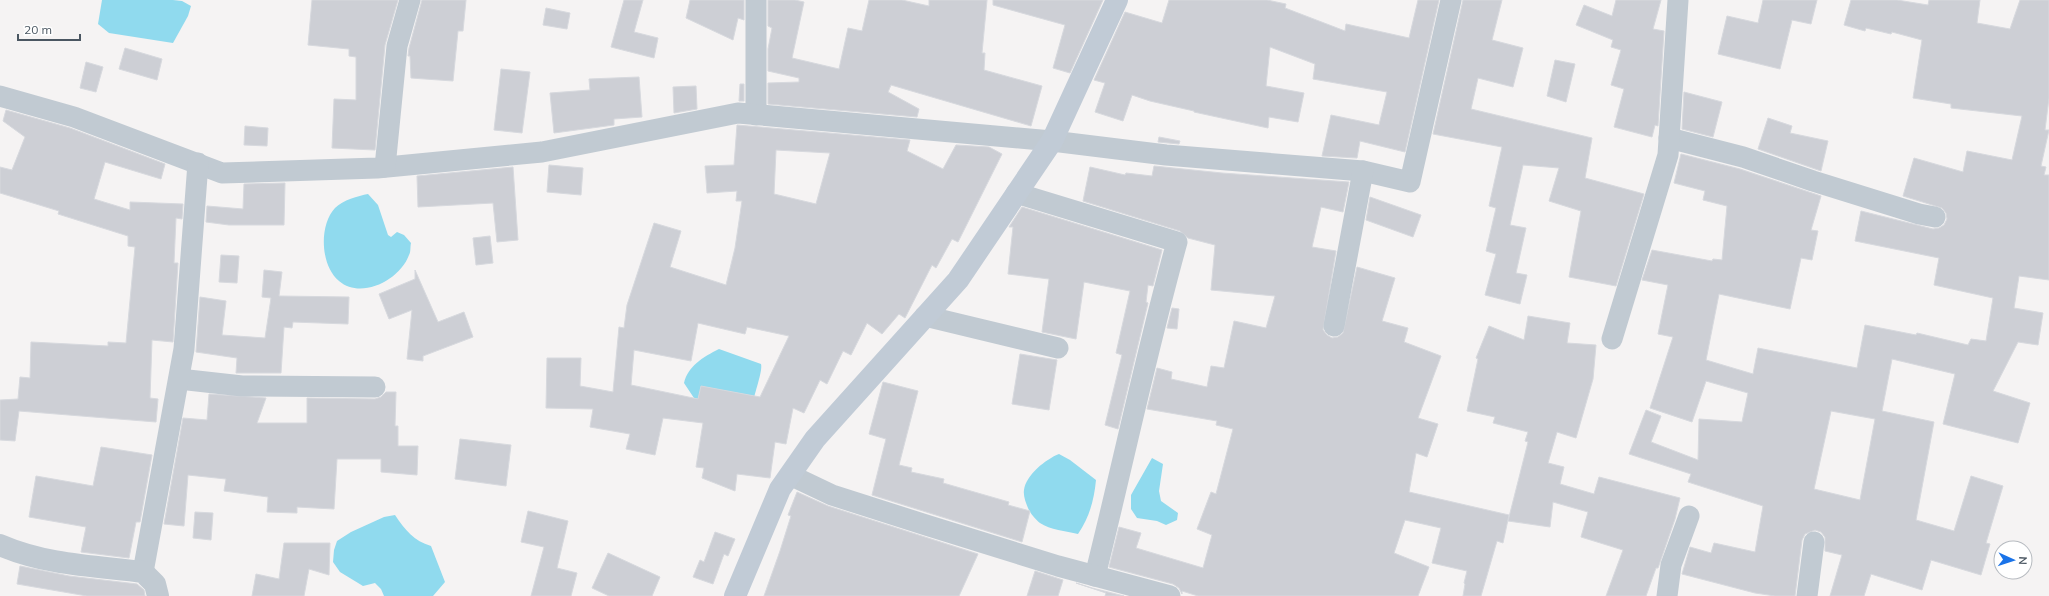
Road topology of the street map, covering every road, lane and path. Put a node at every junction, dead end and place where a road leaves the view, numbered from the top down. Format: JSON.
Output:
{"nodes":[{"id":1,"x":410,"y":0,"type":"edge"},
{"id":2,"x":756,"y":0,"type":"edge"},
{"id":3,"x":1117,"y":0,"type":"edge"},
{"id":4,"x":1451,"y":0,"type":"edge"},
{"id":5,"x":1678,"y":0,"type":"edge"},
{"id":6,"x":0,"y":96,"type":"edge"},
{"id":7,"x":756,"y":115,"type":"junction"},
{"id":8,"x":1669,"y":138,"type":"junction"},
{"id":9,"x":1052,"y":141,"type":"junction"},
{"id":10,"x":198,"y":164,"type":"junction"},
{"id":11,"x":385,"y":167,"type":"junction"},
{"id":12,"x":1363,"y":172,"type":"junction"},
{"id":13,"x":1016,"y":193,"type":"junction"},
{"id":14,"x":1935,"y":217,"type":"dead end"},
{"id":15,"x":925,"y":316,"type":"junction"},
{"id":16,"x":1334,"y":326,"type":"dead end"},
{"id":17,"x":1612,"y":339,"type":"dead end"},
{"id":18,"x":1058,"y":348,"type":"dead end"},
{"id":19,"x":179,"y":379,"type":"junction"},
{"id":20,"x":375,"y":387,"type":"dead end"},
{"id":21,"x":790,"y":475,"type":"junction"},
{"id":22,"x":1689,"y":516,"type":"dead end"},
{"id":23,"x":1814,"y":542,"type":"dead end"},
{"id":24,"x":0,"y":545,"type":"edge"},
{"id":25,"x":143,"y":572,"type":"junction"},
{"id":26,"x":1095,"y":576,"type":"junction"},
{"id":27,"x":158,"y":596,"type":"edge"},
{"id":28,"x":735,"y":596,"type":"edge"},
{"id":29,"x":1170,"y":596,"type":"edge"},
{"id":30,"x":1666,"y":596,"type":"edge"},
{"id":31,"x":1807,"y":596,"type":"edge"}],
"edges":[{"from":1,"to":11,"type":"street"},
{"from":2,"to":7,"type":"street"},
{"from":3,"to":9,"type":"main road"},
{"from":4,"to":12,"type":"street"},
{"from":5,"to":8,"type":"street"},
{"from":6,"to":10,"type":"street"},
{"from":7,"to":9,"type":"street"},
{"from":7,"to":11,"type":"street"},
{"from":8,"to":14,"type":"street"},
{"from":8,"to":17,"type":"street"},
{"from":9,"to":12,"type":"street"},
{"from":9,"to":13,"type":"main road"},
{"from":10,"to":11,"type":"street"},
{"from":10,"to":19,"type":"street"},
{"from":12,"to":16,"type":"street"},
{"from":13,"to":15,"type":"main road"},
{"from":13,"to":26,"type":"street"},
{"from":15,"to":18,"type":"street"},
{"from":15,"to":21,"type":"main road"},
{"from":19,"to":20,"type":"street"},
{"from":19,"to":25,"type":"street"},
{"from":21,"to":26,"type":"street"},
{"from":21,"to":28,"type":"main road"},
{"from":22,"to":30,"type":"street"},
{"from":23,"to":31,"type":"street"},
{"from":24,"to":25,"type":"street"},
{"from":25,"to":27,"type":"street"},
{"from":26,"to":29,"type":"street"}]}
